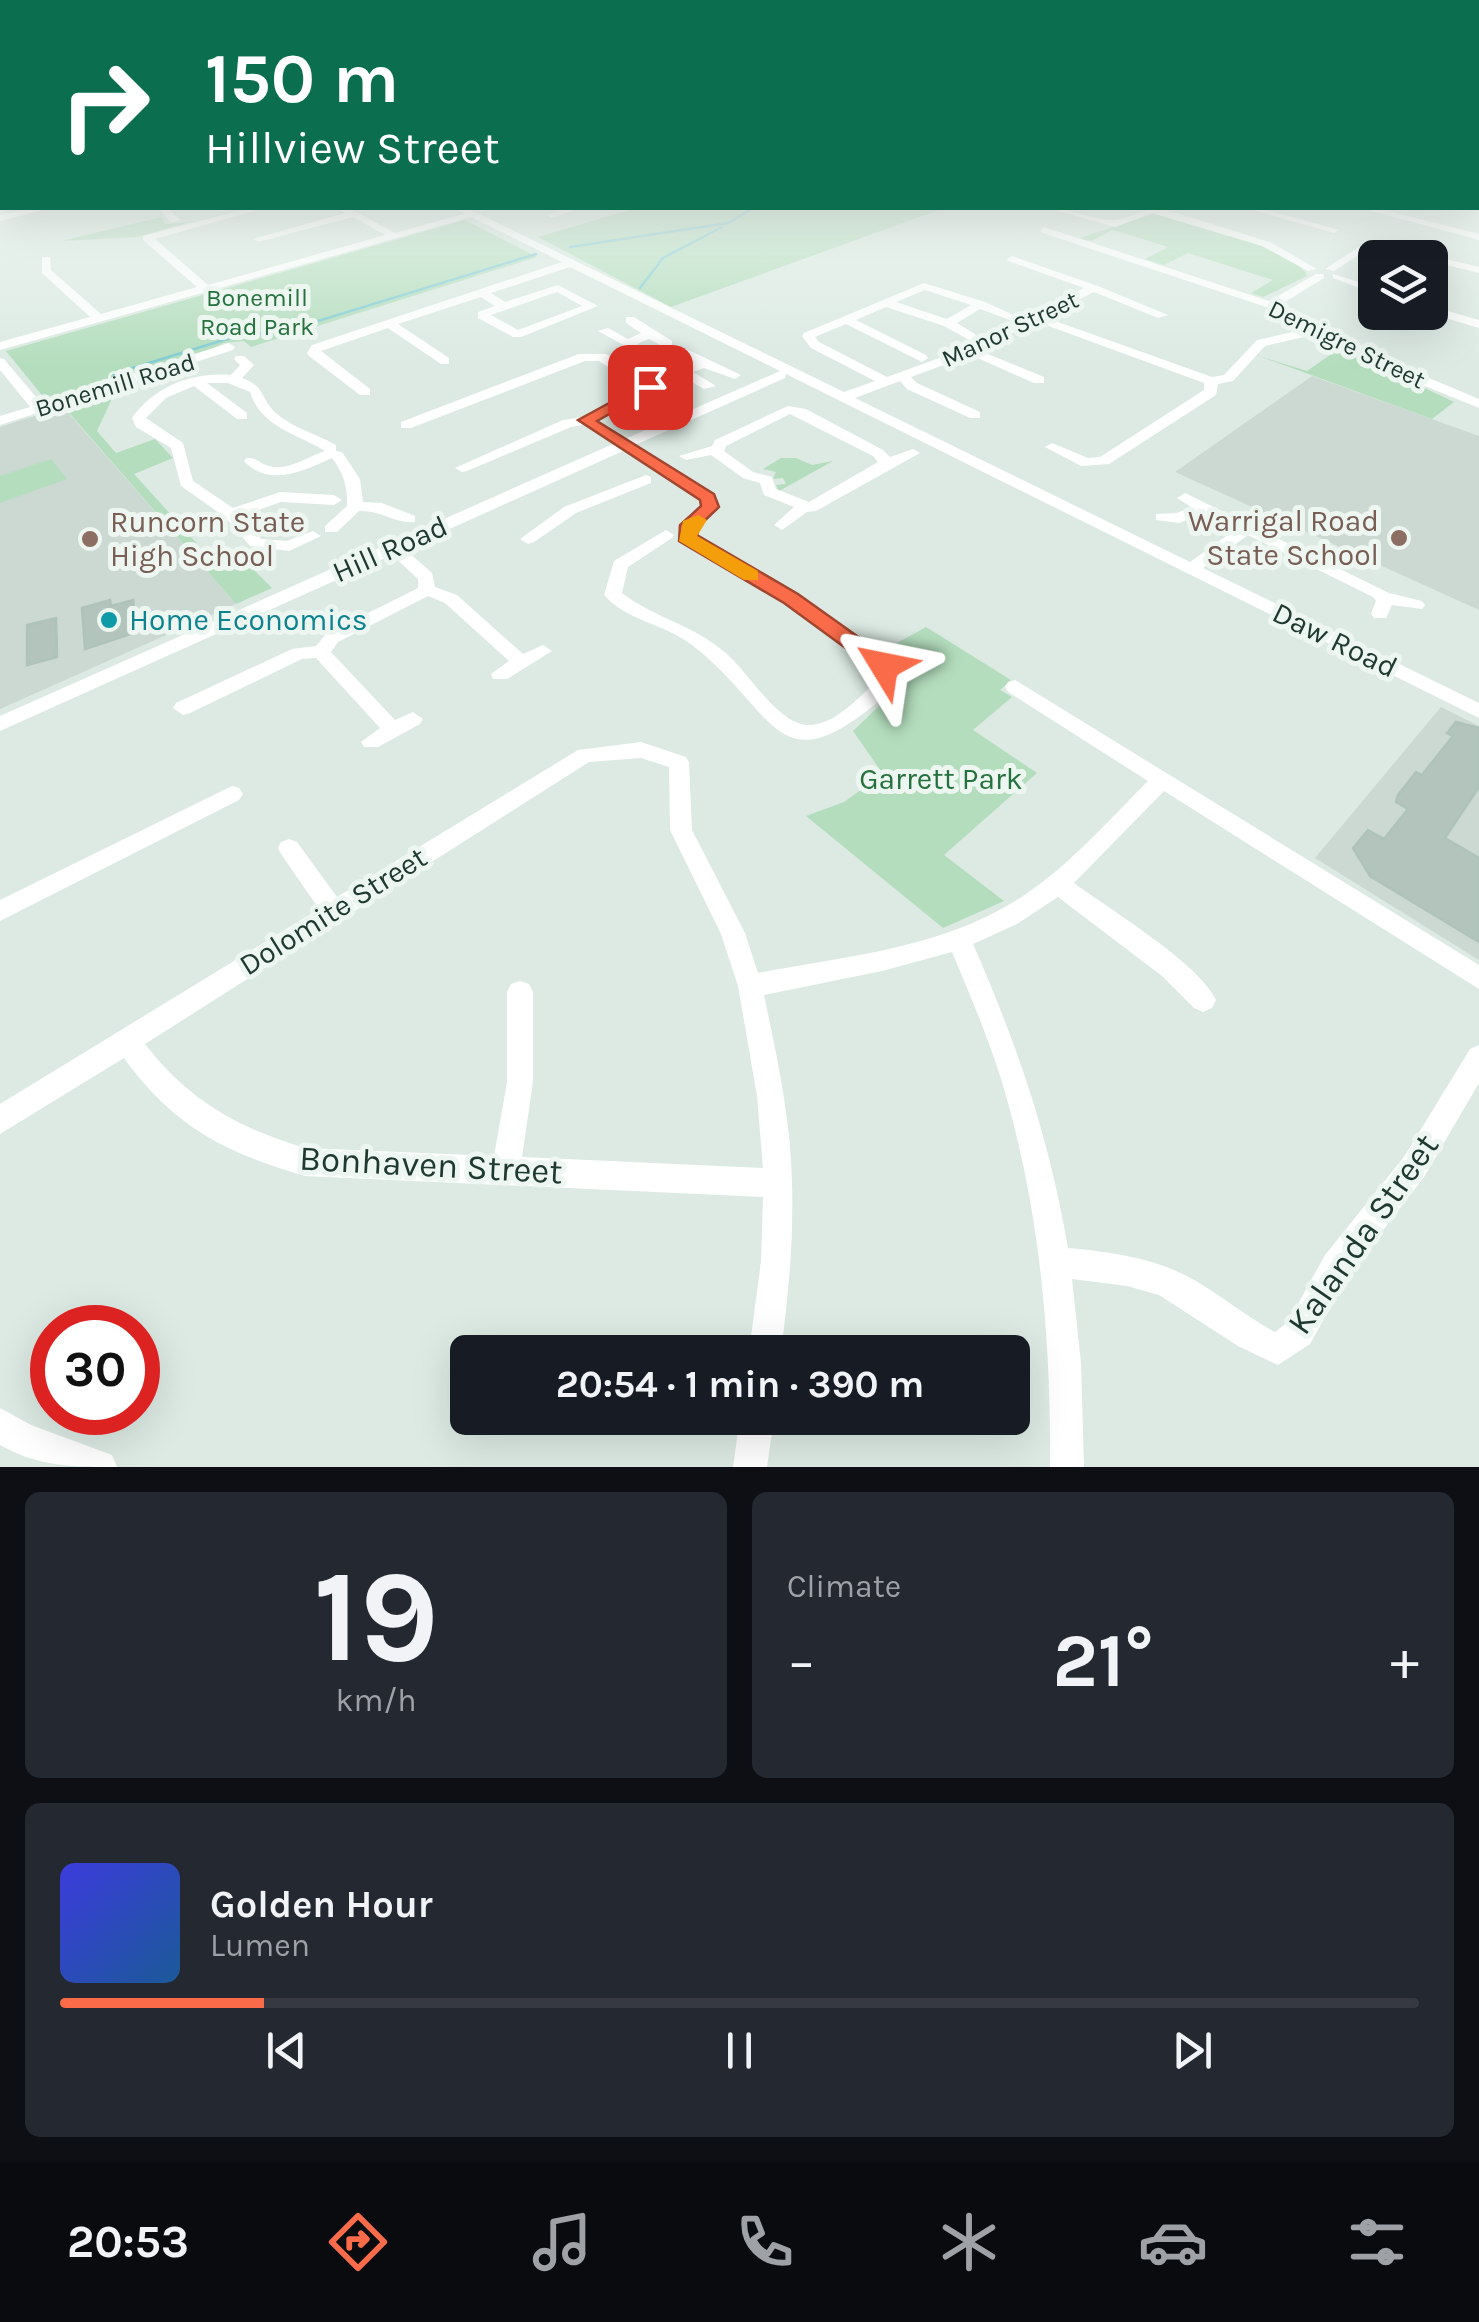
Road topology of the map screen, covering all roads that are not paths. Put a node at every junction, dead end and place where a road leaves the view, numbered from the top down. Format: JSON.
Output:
{"nodes":[{"id":1,"x":179,"y":229,"type":"edge"},
{"id":2,"x":295,"y":229,"type":"edge"},
{"id":3,"x":382,"y":229,"type":"edge"},
{"id":4,"x":417,"y":229,"type":"edge"},
{"id":5,"x":504,"y":229,"type":"edge"},
{"id":6,"x":1219,"y":229,"type":"edge"},
{"id":7,"x":1452,"y":229,"type":"edge"},
{"id":8,"x":1044,"y":230,"type":"dead end"},
{"id":9,"x":394,"y":236,"type":"junction"},
{"id":10,"x":1478,"y":236,"type":"edge"},
{"id":11,"x":258,"y":239,"type":"dead end"},
{"id":12,"x":46,"y":259,"type":"dead end"},
{"id":13,"x":1012,"y":259,"type":"dead end"},
{"id":14,"x":571,"y":263,"type":"junction"},
{"id":15,"x":1479,"y":270,"type":"edge"},
{"id":16,"x":1325,"y":272,"type":"junction"},
{"id":17,"x":1358,"y":285,"type":"edge"},
{"id":18,"x":1094,"y":288,"type":"junction"},
{"id":19,"x":206,"y":289,"type":"junction"},
{"id":20,"x":482,"y":293,"type":"junction"},
{"id":21,"x":890,"y":304,"type":"junction"},
{"id":22,"x":1271,"y":305,"type":"junction"},
{"id":23,"x":504,"y":306,"type":"junction"},
{"id":24,"x":982,"y":306,"type":"junction"},
{"id":25,"x":1162,"y":314,"type":"dead end"},
{"id":26,"x":1448,"y":315,"type":"edge"},
{"id":27,"x":1010,"y":316,"type":"dead end"},
{"id":28,"x":99,"y":319,"type":"junction"},
{"id":29,"x":1040,"y":319,"type":"junction"},
{"id":30,"x":630,"y":320,"type":"dead end"},
{"id":31,"x":846,"y":320,"type":"junction"},
{"id":32,"x":948,"y":322,"type":"junction"},
{"id":33,"x":388,"y":323,"type":"junction"},
{"id":34,"x":1479,"y":324,"type":"edge"},
{"id":35,"x":1323,"y":329,"type":"junction"},
{"id":36,"x":604,"y":331,"type":"dead end"},
{"id":37,"x":650,"y":334,"type":"junction"},
{"id":38,"x":628,"y":343,"type":"junction"},
{"id":39,"x":668,"y":344,"type":"dead end"},
{"id":40,"x":971,"y":344,"type":"junction"},
{"id":41,"x":0,"y":346,"type":"edge"},
{"id":42,"x":229,"y":347,"type":"dead end"},
{"id":43,"x":682,"y":351,"type":"dead end"},
{"id":44,"x":922,"y":358,"type":"dead end"},
{"id":45,"x":240,"y":359,"type":"dead end"},
{"id":46,"x":445,"y":361,"type":"dead end"},
{"id":47,"x":0,"y":362,"type":"edge"},
{"id":48,"x":704,"y":363,"type":"junction"},
{"id":49,"x":683,"y":372,"type":"junction"},
{"id":50,"x":786,"y":373,"type":"junction"},
{"id":51,"x":734,"y":374,"type":"dead end"},
{"id":52,"x":236,"y":377,"type":"junction"},
{"id":53,"x":904,"y":377,"type":"junction"},
{"id":54,"x":884,"y":380,"type":"junction"},
{"id":55,"x":1039,"y":380,"type":"dead end"},
{"id":56,"x":1212,"y":381,"type":"junction"},
{"id":57,"x":197,"y":382,"type":"junction"},
{"id":58,"x":709,"y":386,"type":"dead end"},
{"id":59,"x":366,"y":392,"type":"dead end"},
{"id":60,"x":844,"y":397,"type":"junction"},
{"id":61,"x":1475,"y":398,"type":"edge"},
{"id":62,"x":39,"y":409,"type":"junction"},
{"id":63,"x":975,"y":415,"type":"dead end"},
{"id":64,"x":242,"y":416,"type":"dead end"},
{"id":65,"x":586,"y":420,"type":"junction"},
{"id":66,"x":0,"y":421,"type":"edge"},
{"id":67,"x":406,"y":425,"type":"dead end"},
{"id":68,"x":625,"y":445,"type":"junction"},
{"id":69,"x":1052,"y":447,"type":"dead end"},
{"id":70,"x":716,"y":449,"type":"junction"},
{"id":71,"x":331,"y":453,"type":"junction"},
{"id":72,"x":914,"y":453,"type":"dead end"},
{"id":73,"x":686,"y":456,"type":"dead end"},
{"id":74,"x":251,"y":460,"type":"dead end"},
{"id":75,"x":888,"y":464,"type":"junction"},
{"id":76,"x":462,"y":468,"type":"dead end"},
{"id":77,"x":646,"y":480,"type":"dead end"},
{"id":78,"x":334,"y":499,"type":"dead end"},
{"id":79,"x":355,"y":506,"type":"junction"},
{"id":80,"x":802,"y":508,"type":"junction"},
{"id":81,"x":231,"y":514,"type":"junction"},
{"id":82,"x":1162,"y":517,"type":"dead end"},
{"id":83,"x":409,"y":519,"type":"dead end"},
{"id":84,"x":782,"y":525,"type":"dead end"},
{"id":85,"x":332,"y":530,"type":"dead end"},
{"id":86,"x":1245,"y":530,"type":"junction"},
{"id":87,"x":680,"y":532,"type":"junction"},
{"id":88,"x":313,"y":536,"type":"dead end"},
{"id":89,"x":524,"y":542,"type":"dead end"},
{"id":90,"x":394,"y":548,"type":"junction"},
{"id":91,"x":1191,"y":569,"type":"junction"},
{"id":92,"x":428,"y":590,"type":"junction"},
{"id":93,"x":1416,"y":606,"type":"dead end"},
{"id":94,"x":543,"y":651,"type":"dead end"},
{"id":95,"x":321,"y":652,"type":"junction"},
{"id":96,"x":521,"y":662,"type":"junction"},
{"id":97,"x":500,"y":674,"type":"dead end"},
{"id":98,"x":1015,"y":686,"type":"dead end"},
{"id":99,"x":183,"y":708,"type":"dead end"},
{"id":100,"x":1479,"y":711,"type":"edge"},
{"id":101,"x":413,"y":720,"type":"dead end"},
{"id":102,"x":0,"y":724,"type":"edge"},
{"id":103,"x":393,"y":730,"type":"junction"},
{"id":104,"x":370,"y":742,"type":"dead end"},
{"id":105,"x":1163,"y":780,"type":"junction"},
{"id":106,"x":232,"y":794,"type":"dead end"},
{"id":107,"x":288,"y":848,"type":"dead end"},
{"id":108,"x":1058,"y":884,"type":"junction"},
{"id":109,"x":333,"y":910,"type":"junction"},
{"id":110,"x":0,"y":911,"type":"edge"},
{"id":111,"x":959,"y":940,"type":"junction"},
{"id":112,"x":1479,"y":978,"type":"edge"},
{"id":113,"x":750,"y":986,"type":"junction"},
{"id":114,"x":520,"y":992,"type":"dead end"},
{"id":115,"x":1202,"y":1000,"type":"dead end"},
{"id":116,"x":128,"y":1041,"type":"junction"},
{"id":117,"x":1479,"y":1058,"type":"edge"},
{"id":118,"x":0,"y":1120,"type":"edge"},
{"id":119,"x":506,"y":1170,"type":"junction"},
{"id":120,"x":778,"y":1183,"type":"junction"},
{"id":121,"x":1053,"y":1262,"type":"junction"},
{"id":122,"x":767,"y":1335,"type":"edge"},
{"id":123,"x":0,"y":1425,"type":"edge"},
{"id":124,"x":754,"y":1435,"type":"edge"},
{"id":125,"x":84,"y":1465,"type":"edge"},
{"id":126,"x":750,"y":1467,"type":"edge"},
{"id":127,"x":1067,"y":1467,"type":"edge"}],
"edges":[{"from":1,"to":19,"type":"street"},
{"from":2,"to":11,"type":"street"},
{"from":3,"to":9,"type":"street"},
{"from":4,"to":9,"type":"street"},
{"from":5,"to":14,"type":"street","name":"Daw Road"},
{"from":6,"to":16,"type":"street"},
{"from":7,"to":10,"type":"street"},
{"from":8,"to":22,"type":"street","name":"Demigre Street"},
{"from":9,"to":19,"type":"street"},
{"from":12,"to":28,"type":"street"},
{"from":13,"to":18,"type":"street","name":"Manor Street"},
{"from":14,"to":20,"type":"street"},
{"from":14,"to":50,"type":"street","name":"Daw Road"},
{"from":15,"to":16,"type":"street"},
{"from":16,"to":17,"type":"street"},
{"from":16,"to":22,"type":"street"},
{"from":18,"to":25,"type":"street"},
{"from":18,"to":29,"type":"street","name":"Manor Street"},
{"from":19,"to":28,"type":"street"},
{"from":20,"to":23,"type":"street"},
{"from":20,"to":33,"type":"street"},
{"from":21,"to":24,"type":"street"},
{"from":21,"to":31,"type":"street"},
{"from":21,"to":32,"type":"street"},
{"from":22,"to":35,"type":"street","name":"Demigre Street"},
{"from":23,"to":23,"type":"street"},
{"from":24,"to":27,"type":"street"},
{"from":24,"to":32,"type":"street"},
{"from":26,"to":34,"type":"street"},
{"from":28,"to":41,"type":"street"},
{"from":29,"to":40,"type":"street","name":"Manor Street"},
{"from":29,"to":56,"type":"street"},
{"from":30,"to":37,"type":"street"},
{"from":31,"to":44,"type":"street"},
{"from":31,"to":54,"type":"street"},
{"from":32,"to":40,"type":"street"},
{"from":33,"to":46,"type":"street"},
{"from":33,"to":59,"type":"street"},
{"from":35,"to":56,"type":"street"},
{"from":35,"to":61,"type":"street","name":"Demigre Street"},
{"from":36,"to":38,"type":"street"},
{"from":37,"to":38,"type":"street"},
{"from":37,"to":39,"type":"street"},
{"from":38,"to":49,"type":"street"},
{"from":40,"to":53,"type":"street","name":"Manor Street"},
{"from":40,"to":55,"type":"street"},
{"from":42,"to":62,"type":"street","name":"Bonemill Road"},
{"from":43,"to":48,"type":"street"},
{"from":45,"to":52,"type":"street"},
{"from":47,"to":62,"type":"street"},
{"from":48,"to":49,"type":"street"},
{"from":48,"to":51,"type":"street"},
{"from":49,"to":58,"type":"street"},
{"from":50,"to":60,"type":"street","name":"Daw Road"},
{"from":50,"to":68,"type":"street","name":"Hill Road"},
{"from":52,"to":57,"type":"street"},
{"from":52,"to":71,"type":"street"},
{"from":53,"to":54,"type":"street","name":"Manor Street"},
{"from":53,"to":63,"type":"street"},
{"from":54,"to":60,"type":"street","name":"Manor Street"},
{"from":56,"to":69,"type":"street"},
{"from":57,"to":64,"type":"street"},
{"from":57,"to":81,"type":"street"},
{"from":60,"to":91,"type":"street","name":"Daw Road"},
{"from":62,"to":66,"type":"street","name":"Bonemill Road"},
{"from":65,"to":67,"type":"street"},
{"from":65,"to":68,"type":"street"},
{"from":65,"to":76,"type":"street"},
{"from":68,"to":87,"type":"street"},
{"from":68,"to":90,"type":"street","name":"Hill Road"},
{"from":70,"to":73,"type":"street"},
{"from":70,"to":75,"type":"street"},
{"from":70,"to":80,"type":"street"},
{"from":71,"to":74,"type":"street"},
{"from":71,"to":79,"type":"street"},
{"from":72,"to":75,"type":"street"},
{"from":75,"to":80,"type":"street"},
{"from":77,"to":89,"type":"street"},
{"from":78,"to":81,"type":"street"},
{"from":79,"to":83,"type":"street"},
{"from":79,"to":85,"type":"street"},
{"from":80,"to":84,"type":"street"},
{"from":81,"to":88,"type":"street"},
{"from":82,"to":86,"type":"street"},
{"from":86,"to":91,"type":"street"},
{"from":86,"to":93,"type":"street"},
{"from":87,"to":87,"type":"street"},
{"from":90,"to":92,"type":"street"},
{"from":90,"to":102,"type":"street","name":"Hill Road"},
{"from":91,"to":100,"type":"street","name":"Daw Road"},
{"from":92,"to":95,"type":"street"},
{"from":92,"to":96,"type":"street"},
{"from":94,"to":96,"type":"street"},
{"from":95,"to":99,"type":"street"},
{"from":95,"to":103,"type":"street"},
{"from":96,"to":97,"type":"street"},
{"from":98,"to":105,"type":"street"},
{"from":101,"to":103,"type":"street"},
{"from":103,"to":104,"type":"street"},
{"from":105,"to":108,"type":"street"},
{"from":105,"to":112,"type":"street"},
{"from":106,"to":110,"type":"street"},
{"from":107,"to":109,"type":"street"},
{"from":108,"to":111,"type":"street"},
{"from":108,"to":115,"type":"street"},
{"from":109,"to":113,"type":"street","name":"Dolomite Street"},
{"from":109,"to":116,"type":"street","name":"Dolomite Street"},
{"from":111,"to":113,"type":"street"},
{"from":111,"to":121,"type":"street"},
{"from":113,"to":120,"type":"street"},
{"from":114,"to":119,"type":"street"},
{"from":116,"to":118,"type":"street","name":"Dolomite Street"},
{"from":116,"to":119,"type":"street","name":"Bonhaven Street"},
{"from":117,"to":121,"type":"street","name":"Kalanda Street"},
{"from":119,"to":120,"type":"street","name":"Bonhaven Street"},
{"from":120,"to":122,"type":"street"},
{"from":121,"to":127,"type":"street"},
{"from":123,"to":125,"type":"street"},
{"from":124,"to":126,"type":"street"}]}
